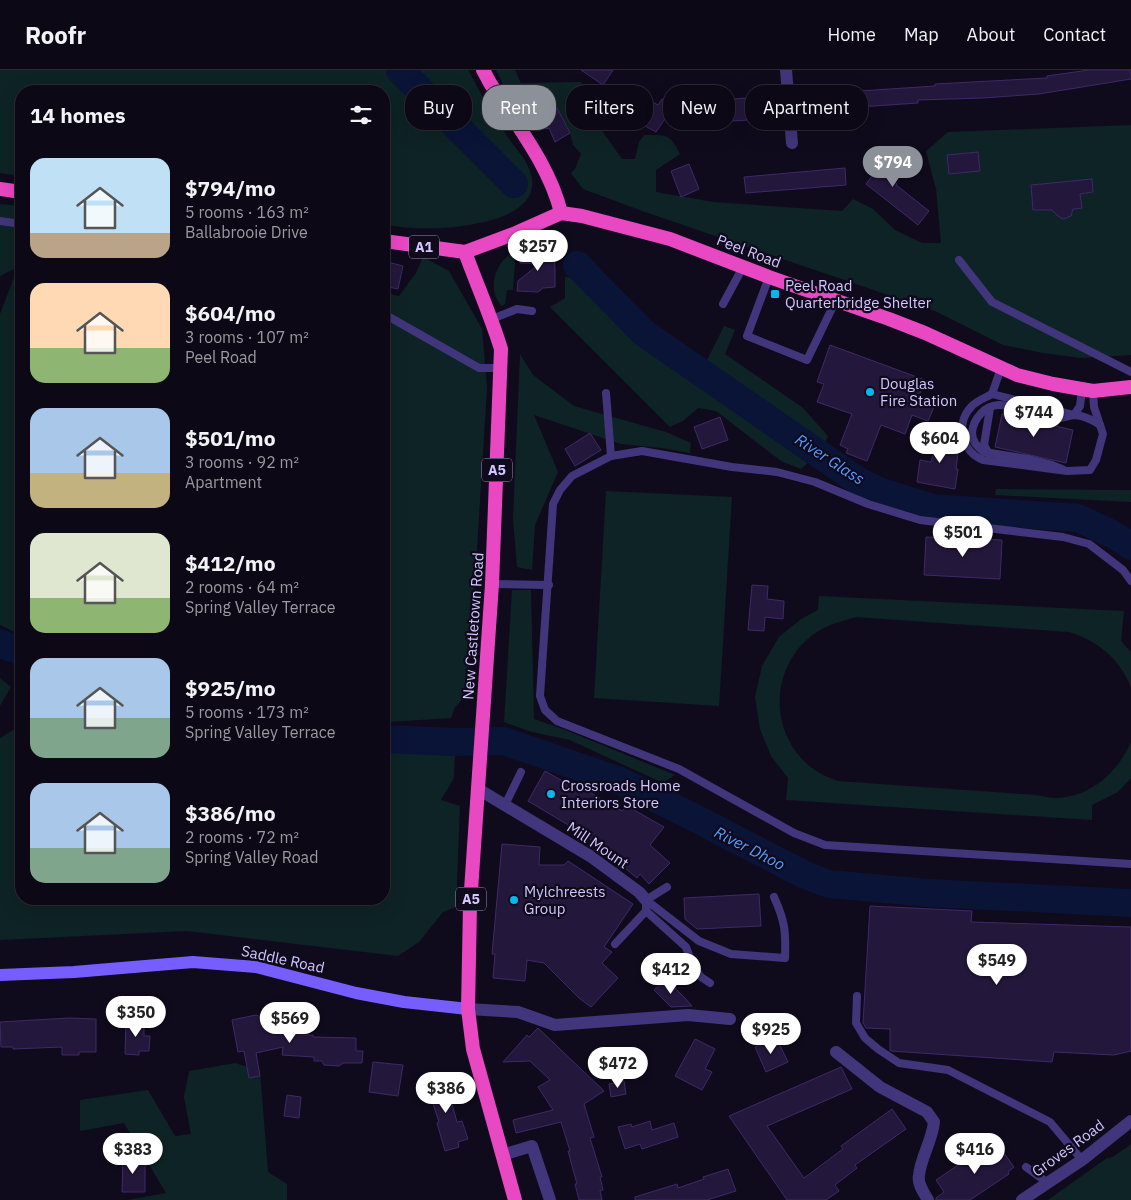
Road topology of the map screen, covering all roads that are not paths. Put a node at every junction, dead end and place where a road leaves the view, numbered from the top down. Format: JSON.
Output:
{"nodes":[{"id":1,"x":483,"y":70,"type":"edge"},
{"id":2,"x":786,"y":70,"type":"edge"},
{"id":3,"x":792,"y":143,"type":"dead end"},
{"id":4,"x":0,"y":189,"type":"edge"},
{"id":5,"x":15,"y":191,"type":"edge"},
{"id":6,"x":557,"y":215,"type":"junction"},
{"id":7,"x":0,"y":221,"type":"edge"},
{"id":8,"x":15,"y":223,"type":"edge"},
{"id":9,"x":390,"y":242,"type":"edge"},
{"id":10,"x":465,"y":252,"type":"junction"},
{"id":11,"x":959,"y":260,"type":"dead end"},
{"id":12,"x":743,"y":266,"type":"junction"},
{"id":13,"x":769,"y":277,"type":"junction"},
{"id":14,"x":836,"y":300,"type":"junction"},
{"id":15,"x":723,"y":304,"type":"dead end"},
{"id":16,"x":532,"y":311,"type":"dead end"},
{"id":17,"x":390,"y":317,"type":"edge"},
{"id":18,"x":492,"y":318,"type":"junction"},
{"id":19,"x":500,"y":368,"type":"junction"},
{"id":20,"x":1001,"y":368,"type":"junction"},
{"id":21,"x":1131,"y":372,"type":"edge"},
{"id":22,"x":1131,"y":387,"type":"edge"},
{"id":23,"x":1088,"y":390,"type":"junction"},
{"id":24,"x":606,"y":393,"type":"dead end"},
{"id":25,"x":992,"y":394,"type":"junction"},
{"id":26,"x":990,"y":408,"type":"junction"},
{"id":27,"x":1074,"y":415,"type":"junction"},
{"id":28,"x":1100,"y":425,"type":"junction"},
{"id":29,"x":989,"y":454,"type":"junction"},
{"id":30,"x":611,"y":456,"type":"junction"},
{"id":31,"x":1067,"y":471,"type":"junction"},
{"id":32,"x":1131,"y":581,"type":"edge"},
{"id":33,"x":492,"y":584,"type":"junction"},
{"id":34,"x":549,"y":585,"type":"junction"},
{"id":35,"x":520,"y":772,"type":"dead end"},
{"id":36,"x":478,"y":789,"type":"junction"},
{"id":37,"x":505,"y":805,"type":"junction"},
{"id":38,"x":1131,"y":864,"type":"edge"},
{"id":39,"x":667,"y":887,"type":"dead end"},
{"id":40,"x":774,"y":897,"type":"dead end"},
{"id":41,"x":646,"y":906,"type":"junction"},
{"id":42,"x":615,"y":944,"type":"dead end"},
{"id":43,"x":0,"y":975,"type":"edge"},
{"id":44,"x":710,"y":983,"type":"dead end"},
{"id":45,"x":857,"y":996,"type":"dead end"},
{"id":46,"x":468,"y":1008,"type":"junction"},
{"id":47,"x":730,"y":1019,"type":"dead end"},
{"id":48,"x":836,"y":1052,"type":"dead end"},
{"id":49,"x":1131,"y":1121,"type":"edge"},
{"id":50,"x":502,"y":1155,"type":"junction"},
{"id":51,"x":1082,"y":1160,"type":"junction"},
{"id":52,"x":1026,"y":1167,"type":"dead end"},
{"id":53,"x":1048,"y":1183,"type":"junction"},
{"id":54,"x":515,"y":1200,"type":"edge"},
{"id":55,"x":550,"y":1200,"type":"edge"},
{"id":56,"x":928,"y":1200,"type":"edge"},
{"id":57,"x":1022,"y":1200,"type":"edge"}],
"edges":[{"from":1,"to":6,"type":"highway"},
{"from":2,"to":3,"type":"street"},
{"from":4,"to":5,"type":"highway"},
{"from":6,"to":10,"type":"highway","number":"A1"},
{"from":6,"to":12,"type":"highway","name":"Peel Road"},
{"from":7,"to":8,"type":"lane"},
{"from":9,"to":10,"type":"highway","number":"A1"},
{"from":10,"to":18,"type":"highway","name":"New Castletown Road","number":"A5"},
{"from":11,"to":21,"type":"lane"},
{"from":12,"to":13,"type":"highway","name":"Peel Road"},
{"from":12,"to":15,"type":"lane"},
{"from":13,"to":14,"type":"highway","name":"Peel Road"},
{"from":13,"to":14,"type":"lane"},
{"from":14,"to":20,"type":"highway","name":"Peel Road"},
{"from":16,"to":18,"type":"lane"},
{"from":17,"to":19,"type":"lane"},
{"from":18,"to":19,"type":"highway","name":"New Castletown Road","number":"A5"},
{"from":19,"to":33,"type":"highway","name":"New Castletown Road","number":"A5"},
{"from":20,"to":23,"type":"highway","name":"Peel Road"},
{"from":20,"to":25,"type":"lane"},
{"from":22,"to":23,"type":"highway","name":"Peel Road"},
{"from":23,"to":27,"type":"lane"},
{"from":23,"to":28,"type":"lane"},
{"from":24,"to":30,"type":"lane"},
{"from":25,"to":27,"type":"lane"},
{"from":25,"to":31,"type":"lane"},
{"from":26,"to":27,"type":"lane"},
{"from":26,"to":29,"type":"lane"},
{"from":26,"to":29,"type":"lane"},
{"from":27,"to":28,"type":"lane"},
{"from":28,"to":31,"type":"lane"},
{"from":29,"to":31,"type":"lane"},
{"from":30,"to":32,"type":"lane"},
{"from":30,"to":34,"type":"lane"},
{"from":33,"to":34,"type":"lane"},
{"from":33,"to":36,"type":"highway","name":"New Castletown Road","number":"A5"},
{"from":34,"to":38,"type":"lane"},
{"from":35,"to":37,"type":"lane"},
{"from":36,"to":37,"type":"street","name":"Mill Mount"},
{"from":36,"to":46,"type":"highway","name":"New Castletown Road","number":"A5"},
{"from":37,"to":41,"type":"street","name":"Mill Mount"},
{"from":39,"to":41,"type":"lane"},
{"from":40,"to":41,"type":"lane"},
{"from":41,"to":42,"type":"lane"},
{"from":41,"to":44,"type":"lane"},
{"from":43,"to":46,"type":"main road","name":"Saddle Road"},
{"from":45,"to":51,"type":"lane"},
{"from":46,"to":47,"type":"street"},
{"from":46,"to":50,"type":"highway","number":"A5"},
{"from":48,"to":56,"type":"street"},
{"from":49,"to":51,"type":"street","name":"Groves Road"},
{"from":50,"to":54,"type":"highway","number":"A5"},
{"from":50,"to":55,"type":"street"},
{"from":51,"to":53,"type":"street","name":"Groves Road"},
{"from":52,"to":53,"type":"lane"},
{"from":53,"to":57,"type":"street","name":"Groves Road"}]}
